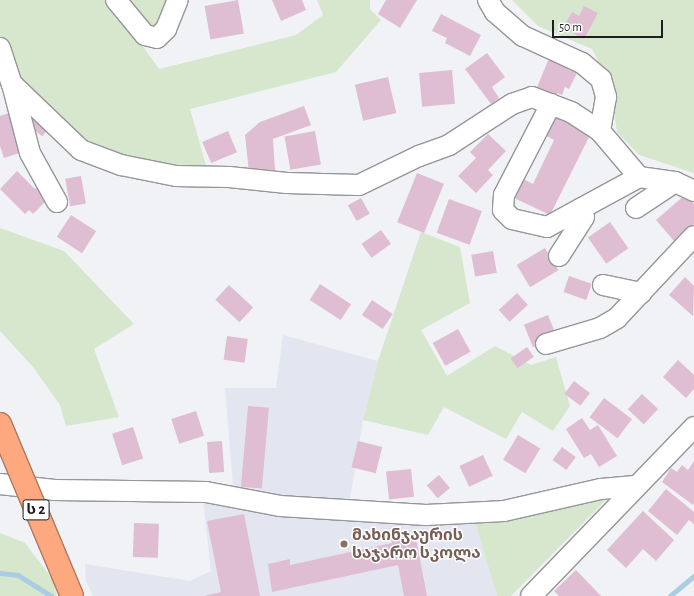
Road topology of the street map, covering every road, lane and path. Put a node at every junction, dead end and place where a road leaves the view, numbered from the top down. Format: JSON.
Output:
{"nodes":[{"id":1,"x":116,"y":0,"type":"edge"},
{"id":2,"x":178,"y":0,"type":"edge"},
{"id":3,"x":488,"y":0,"type":"edge"},
{"id":4,"x":0,"y":48,"type":"edge"},
{"id":5,"x":12,"y":84,"type":"junction"},
{"id":6,"x":551,"y":104,"type":"junction"},
{"id":7,"x":600,"y":131,"type":"junction"},
{"id":8,"x":639,"y":177,"type":"junction"},
{"id":9,"x":675,"y":182,"type":"junction"},
{"id":10,"x":694,"y":191,"type":"edge"},
{"id":11,"x":57,"y":202,"type":"dead end"},
{"id":12,"x":636,"y":208,"type":"dead end"},
{"id":13,"x":581,"y":209,"type":"junction"},
{"id":14,"x":694,"y":236,"type":"edge"},
{"id":15,"x":559,"y":256,"type":"dead end"},
{"id":16,"x":603,"y":285,"type":"dead end"},
{"id":17,"x":641,"y":293,"type":"junction"},
{"id":18,"x":546,"y":344,"type":"dead end"},
{"id":19,"x":0,"y":424,"type":"edge"},
{"id":20,"x":694,"y":426,"type":"edge"},
{"id":21,"x":0,"y":484,"type":"edge"},
{"id":22,"x":635,"y":486,"type":"junction"},
{"id":23,"x":72,"y":596,"type":"edge"},
{"id":24,"x":531,"y":596,"type":"edge"}],
"edges":[{"from":1,"to":2,"type":"street"},
{"from":3,"to":7,"type":"street"},
{"from":4,"to":5,"type":"street"},
{"from":5,"to":6,"type":"street"},
{"from":5,"to":11,"type":"street"},
{"from":6,"to":7,"type":"street"},
{"from":6,"to":13,"type":"street"},
{"from":7,"to":8,"type":"street"},
{"from":8,"to":9,"type":"street"},
{"from":8,"to":13,"type":"street"},
{"from":9,"to":10,"type":"street"},
{"from":9,"to":12,"type":"street"},
{"from":13,"to":15,"type":"street"},
{"from":14,"to":17,"type":"street"},
{"from":16,"to":17,"type":"street"},
{"from":17,"to":18,"type":"street"},
{"from":19,"to":23,"type":"highway","number":"ს 2","bridge":true},
{"from":20,"to":22,"type":"street"},
{"from":21,"to":22,"type":"street"},
{"from":22,"to":24,"type":"street"}]}
